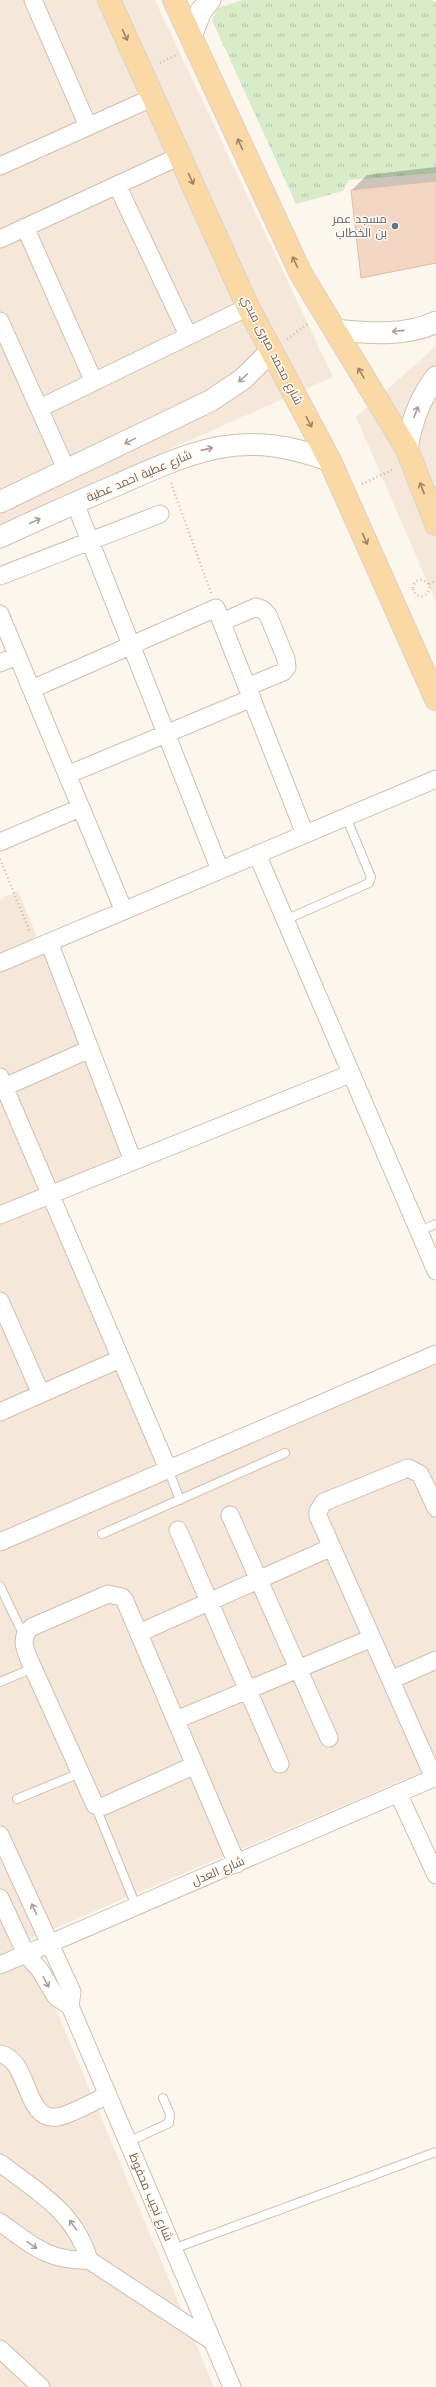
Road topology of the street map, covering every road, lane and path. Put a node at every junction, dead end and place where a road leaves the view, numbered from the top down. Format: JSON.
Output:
{"nodes":[{"id":1,"x":33,"y":0,"type":"edge"},
{"id":2,"x":109,"y":0,"type":"edge"},
{"id":3,"x":174,"y":0,"type":"edge"},
{"id":4,"x":210,"y":0,"type":"edge"},
{"id":5,"x":193,"y":41,"type":"junction"},
{"id":6,"x":142,"y":72,"type":"junction"},
{"id":7,"x":154,"y":97,"type":"junction"},
{"id":8,"x":88,"y":126,"type":"junction"},
{"id":9,"x":180,"y":156,"type":"junction"},
{"id":10,"x":0,"y":166,"type":"edge"},
{"id":11,"x":117,"y":185,"type":"junction"},
{"id":12,"x":24,"y":227,"type":"junction"},
{"id":13,"x":0,"y":239,"type":"edge"},
{"id":14,"x":248,"y":307,"type":"junction"},
{"id":15,"x":324,"y":312,"type":"junction"},
{"id":16,"x":0,"y":321,"type":"edge"},
{"id":17,"x":436,"y":322,"type":"edge"},
{"id":18,"x":335,"y":330,"type":"junction"},
{"id":19,"x":188,"y":336,"type":"junction"},
{"id":20,"x":271,"y":351,"type":"junction"},
{"id":21,"x":436,"y":377,"type":"edge"},
{"id":22,"x":94,"y":382,"type":"junction"},
{"id":23,"x":40,"y":408,"type":"junction"},
{"id":24,"x":409,"y":455,"type":"junction"},
{"id":25,"x":330,"y":461,"type":"junction"},
{"id":26,"x":164,"y":464,"type":"junction"},
{"id":27,"x":67,"y":471,"type":"junction"},
{"id":28,"x":344,"y":492,"type":"junction"},
{"id":29,"x":0,"y":502,"type":"edge"},
{"id":30,"x":75,"y":503,"type":"junction"},
{"id":31,"x":160,"y":514,"type":"dead end"},
{"id":32,"x":436,"y":524,"type":"edge"},
{"id":33,"x":0,"y":538,"type":"edge"},
{"id":34,"x":90,"y":541,"type":"junction"},
{"id":35,"x":0,"y":576,"type":"edge"},
{"id":36,"x":436,"y":581,"type":"edge"},
{"id":37,"x":429,"y":584,"type":"junction"},
{"id":38,"x":0,"y":614,"type":"edge"},
{"id":39,"x":219,"y":615,"type":"junction"},
{"id":40,"x":132,"y":645,"type":"junction"},
{"id":41,"x":17,"y":656,"type":"junction"},
{"id":42,"x":0,"y":663,"type":"edge"},
{"id":43,"x":32,"y":689,"type":"junction"},
{"id":44,"x":249,"y":693,"type":"junction"},
{"id":45,"x":436,"y":700,"type":"edge"},
{"id":46,"x":166,"y":733,"type":"junction"},
{"id":47,"x":67,"y":775,"type":"junction"},
{"id":48,"x":436,"y":779,"type":"edge"},
{"id":49,"x":80,"y":808,"type":"junction"},
{"id":50,"x":346,"y":817,"type":"junction"},
{"id":51,"x":305,"y":834,"type":"junction"},
{"id":52,"x":0,"y":842,"type":"edge"},
{"id":53,"x":257,"y":854,"type":"junction"},
{"id":54,"x":0,"y":858,"type":"edge"},
{"id":55,"x":220,"y":870,"type":"junction"},
{"id":56,"x":124,"y":910,"type":"junction"},
{"id":57,"x":285,"y":920,"type":"junction"},
{"id":58,"x":43,"y":945,"type":"junction"},
{"id":59,"x":0,"y":963,"type":"edge"},
{"id":60,"x":90,"y":1049,"type":"junction"},
{"id":61,"x":350,"y":1074,"type":"junction"},
{"id":62,"x":1,"y":1084,"type":"edge"},
{"id":63,"x":133,"y":1161,"type":"junction"},
{"id":64,"x":50,"y":1195,"type":"junction"},
{"id":65,"x":0,"y":1215,"type":"edge"},
{"id":66,"x":436,"y":1224,"type":"edge"},
{"id":67,"x":419,"y":1231,"type":"junction"},
{"id":68,"x":436,"y":1271,"type":"edge"},
{"id":69,"x":0,"y":1301,"type":"edge"},
{"id":70,"x":5,"y":1324,"type":"edge"},
{"id":71,"x":436,"y":1354,"type":"edge"},
{"id":72,"x":120,"y":1359,"type":"junction"},
{"id":73,"x":41,"y":1394,"type":"junction"},
{"id":74,"x":0,"y":1412,"type":"edge"},
{"id":75,"x":285,"y":1453,"type":"dead end"},
{"id":76,"x":168,"y":1469,"type":"junction"},
{"id":77,"x":180,"y":1500,"type":"junction"},
{"id":78,"x":435,"y":1501,"type":"edge"},
{"id":79,"x":230,"y":1515,"type":"dead end"},
{"id":80,"x":178,"y":1530,"type":"dead end"},
{"id":81,"x":102,"y":1534,"type":"dead end"},
{"id":82,"x":0,"y":1542,"type":"edge"},
{"id":83,"x":332,"y":1547,"type":"junction"},
{"id":84,"x":258,"y":1580,"type":"junction"},
{"id":85,"x":0,"y":1586,"type":"edge"},
{"id":86,"x":209,"y":1602,"type":"junction"},
{"id":87,"x":139,"y":1633,"type":"junction"},
{"id":88,"x":24,"y":1637,"type":"junction"},
{"id":89,"x":372,"y":1638,"type":"junction"},
{"id":90,"x":436,"y":1660,"type":"edge"},
{"id":91,"x":33,"y":1668,"type":"junction"},
{"id":92,"x":298,"y":1669,"type":"junction"},
{"id":93,"x":391,"y":1680,"type":"junction"},
{"id":94,"x":0,"y":1682,"type":"edge"},
{"id":95,"x":248,"y":1690,"type":"junction"},
{"id":96,"x":176,"y":1720,"type":"junction"},
{"id":97,"x":329,"y":1738,"type":"dead end"},
{"id":98,"x":280,"y":1764,"type":"dead end"},
{"id":99,"x":195,"y":1765,"type":"junction"},
{"id":100,"x":80,"y":1773,"type":"junction"},
{"id":101,"x":435,"y":1777,"type":"edge"},
{"id":102,"x":398,"y":1793,"type":"junction"},
{"id":103,"x":17,"y":1799,"type":"dead end"},
{"id":104,"x":95,"y":1804,"type":"junction"},
{"id":105,"x":0,"y":1835,"type":"edge"},
{"id":106,"x":237,"y":1864,"type":"junction"},
{"id":107,"x":436,"y":1875,"type":"edge"},
{"id":108,"x":0,"y":1898,"type":"edge"},
{"id":109,"x":136,"y":1906,"type":"junction"},
{"id":110,"x":50,"y":1944,"type":"junction"},
{"id":111,"x":26,"y":1954,"type":"junction"},
{"id":112,"x":0,"y":1965,"type":"edge"},
{"id":113,"x":70,"y":2006,"type":"junction"},
{"id":114,"x":0,"y":2054,"type":"edge"},
{"id":115,"x":108,"y":2095,"type":"junction"},
{"id":116,"x":163,"y":2098,"type":"dead end"},
{"id":117,"x":128,"y":2142,"type":"junction"},
{"id":118,"x":436,"y":2152,"type":"edge"},
{"id":119,"x":0,"y":2163,"type":"edge"},
{"id":120,"x":0,"y":2222,"type":"edge"},
{"id":121,"x":173,"y":2248,"type":"junction"},
{"id":122,"x":89,"y":2260,"type":"junction"},
{"id":123,"x":212,"y":2341,"type":"junction"},
{"id":124,"x":0,"y":2349,"type":"edge"},
{"id":125,"x":41,"y":2387,"type":"edge"},
{"id":126,"x":232,"y":2387,"type":"edge"}],
"edges":[{"from":1,"to":8,"type":"street"},
{"from":2,"to":6,"type":"main road","name":"شارع محمد صبرى مبدي","one_way":true},
{"from":3,"to":5,"type":"main road"},
{"from":4,"to":5,"type":"street"},
{"from":5,"to":6,"type":"path"},
{"from":15,"to":5,"type":"main road","one_way":true},
{"from":6,"to":7,"type":"main road","name":"شارع محمد صبرى مبدي"},
{"from":7,"to":8,"type":"street"},
{"from":7,"to":9,"type":"main road","name":"شارع محمد صبرى مبدي"},
{"from":8,"to":10,"type":"street"},
{"from":9,"to":11,"type":"street"},
{"from":9,"to":14,"type":"main road","name":"شارع محمد صبرى مبدي","one_way":true},
{"from":11,"to":12,"type":"street"},
{"from":11,"to":19,"type":"street"},
{"from":12,"to":13,"type":"street"},
{"from":12,"to":22,"type":"street"},
{"from":14,"to":19,"type":"street"},
{"from":14,"to":20,"type":"main road","name":"شارع محمد صبرى مبدي"},
{"from":15,"to":18,"type":"main road"},
{"from":15,"to":20,"type":"path"},
{"from":16,"to":23,"type":"street"},
{"from":17,"to":18,"type":"street","one_way":true},
{"from":24,"to":18,"type":"main road","one_way":true},
{"from":19,"to":22,"type":"street"},
{"from":20,"to":25,"type":"main road","name":"شارع محمد صبرى مبدي","one_way":true},
{"from":20,"to":27,"type":"street","one_way":true},
{"from":24,"to":21,"type":"street","one_way":true},
{"from":22,"to":23,"type":"street"},
{"from":23,"to":27,"type":"street"},
{"from":24,"to":28,"type":"path"},
{"from":32,"to":24,"type":"main road","one_way":true},
{"from":26,"to":25,"type":"street","name":"شارع عطية احمد عطية","one_way":true},
{"from":25,"to":28,"type":"main road","name":"شارع محمد صبرى مبدي"},
{"from":26,"to":30,"type":"street","name":"شارع عطية احمد عطية"},
{"from":26,"to":39,"type":"path"},
{"from":27,"to":29,"type":"street"},
{"from":28,"to":45,"type":"main road","name":"شارع محمد صبرى مبدي","one_way":true},
{"from":33,"to":30,"type":"street","name":"شارع عطية احمد عطية","one_way":true},
{"from":30,"to":34,"type":"street"},
{"from":31,"to":34,"type":"street"},
{"from":34,"to":35,"type":"street"},
{"from":34,"to":40,"type":"street"},
{"from":36,"to":37,"type":"path"},
{"from":37,"to":37,"type":"path"},
{"from":38,"to":41,"type":"street"},
{"from":39,"to":40,"type":"street"},
{"from":39,"to":44,"type":"street"},
{"from":39,"to":44,"type":"street"},
{"from":40,"to":43,"type":"street"},
{"from":40,"to":46,"type":"street"},
{"from":41,"to":42,"type":"street"},
{"from":41,"to":43,"type":"street"},
{"from":43,"to":47,"type":"street"},
{"from":44,"to":46,"type":"street"},
{"from":44,"to":51,"type":"street"},
{"from":46,"to":47,"type":"street"},
{"from":46,"to":55,"type":"street"},
{"from":47,"to":49,"type":"street"},
{"from":48,"to":50,"type":"street"},
{"from":49,"to":52,"type":"street"},
{"from":49,"to":56,"type":"street"},
{"from":50,"to":51,"type":"street"},
{"from":50,"to":57,"type":"lane"},
{"from":51,"to":53,"type":"street"},
{"from":53,"to":55,"type":"street"},
{"from":53,"to":57,"type":"street"},
{"from":54,"to":58,"type":"path"},
{"from":55,"to":56,"type":"street"},
{"from":56,"to":58,"type":"street"},
{"from":57,"to":61,"type":"street"},
{"from":58,"to":59,"type":"street"},
{"from":58,"to":60,"type":"street"},
{"from":60,"to":62,"type":"street"},
{"from":60,"to":63,"type":"street"},
{"from":61,"to":63,"type":"street"},
{"from":61,"to":67,"type":"street"},
{"from":62,"to":64,"type":"street"},
{"from":63,"to":64,"type":"street"},
{"from":64,"to":65,"type":"street"},
{"from":64,"to":72,"type":"street"},
{"from":66,"to":67,"type":"lane"},
{"from":67,"to":68,"type":"street"},
{"from":69,"to":70,"type":"street"},
{"from":70,"to":73,"type":"street"},
{"from":71,"to":76,"type":"street"},
{"from":72,"to":73,"type":"street"},
{"from":72,"to":76,"type":"street"},
{"from":73,"to":74,"type":"street"},
{"from":75,"to":77,"type":"lane"},
{"from":76,"to":77,"type":"lane"},
{"from":76,"to":82,"type":"street"},
{"from":77,"to":81,"type":"lane"},
{"from":78,"to":83,"type":"street"},
{"from":79,"to":84,"type":"street"},
{"from":80,"to":86,"type":"street"},
{"from":83,"to":84,"type":"street"},
{"from":83,"to":89,"type":"street"},
{"from":84,"to":86,"type":"street"},
{"from":84,"to":92,"type":"street"},
{"from":85,"to":88,"type":"lane"},
{"from":86,"to":87,"type":"street"},
{"from":86,"to":95,"type":"street"},
{"from":87,"to":88,"type":"street"},
{"from":87,"to":96,"type":"street"},
{"from":88,"to":91,"type":"street"},
{"from":89,"to":92,"type":"street"},
{"from":89,"to":93,"type":"street"},
{"from":90,"to":93,"type":"street"},
{"from":91,"to":94,"type":"lane"},
{"from":91,"to":100,"type":"street"},
{"from":92,"to":95,"type":"street"},
{"from":92,"to":97,"type":"street"},
{"from":93,"to":101,"type":"street"},
{"from":95,"to":96,"type":"street"},
{"from":95,"to":98,"type":"street"},
{"from":96,"to":99,"type":"street"},
{"from":99,"to":104,"type":"street"},
{"from":99,"to":106,"type":"street"},
{"from":100,"to":103,"type":"lane"},
{"from":100,"to":104,"type":"street"},
{"from":101,"to":102,"type":"street","name":"شارع العدل"},
{"from":102,"to":106,"type":"street","name":"شارع العدل"},
{"from":102,"to":107,"type":"street"},
{"from":104,"to":109,"type":"lane"},
{"from":110,"to":105,"type":"street","name":"شارع نجيب محفوظ","one_way":true},
{"from":106,"to":109,"type":"street","name":"شارع العدل"},
{"from":108,"to":111,"type":"street","name":"شارع نجيب محفوظ"},
{"from":109,"to":110,"type":"street","name":"شارع العدل"},
{"from":110,"to":111,"type":"street","name":"شارع العدل"},
{"from":110,"to":113,"type":"street","name":"شارع نجيب محفوظ"},
{"from":111,"to":112,"type":"street","name":"شارع العدل"},
{"from":111,"to":113,"type":"street","name":"شارع نجيب محفوظ","one_way":true},
{"from":113,"to":115,"type":"street","name":"شارع نجيب محفوظ"},
{"from":114,"to":115,"type":"street"},
{"from":115,"to":117,"type":"street","name":"شارع نجيب محفوظ"},
{"from":116,"to":117,"type":"lane"},
{"from":117,"to":121,"type":"street","name":"شارع نجيب محفوظ"},
{"from":118,"to":121,"type":"lane"},
{"from":122,"to":119,"type":"street","one_way":true},
{"from":120,"to":122,"type":"street","one_way":true},
{"from":121,"to":123,"type":"street","name":"شارع نجيب محفوظ"},
{"from":122,"to":123,"type":"street"},
{"from":123,"to":126,"type":"street","name":"شارع نجيب محفوظ"},
{"from":124,"to":125,"type":"street"}]}
